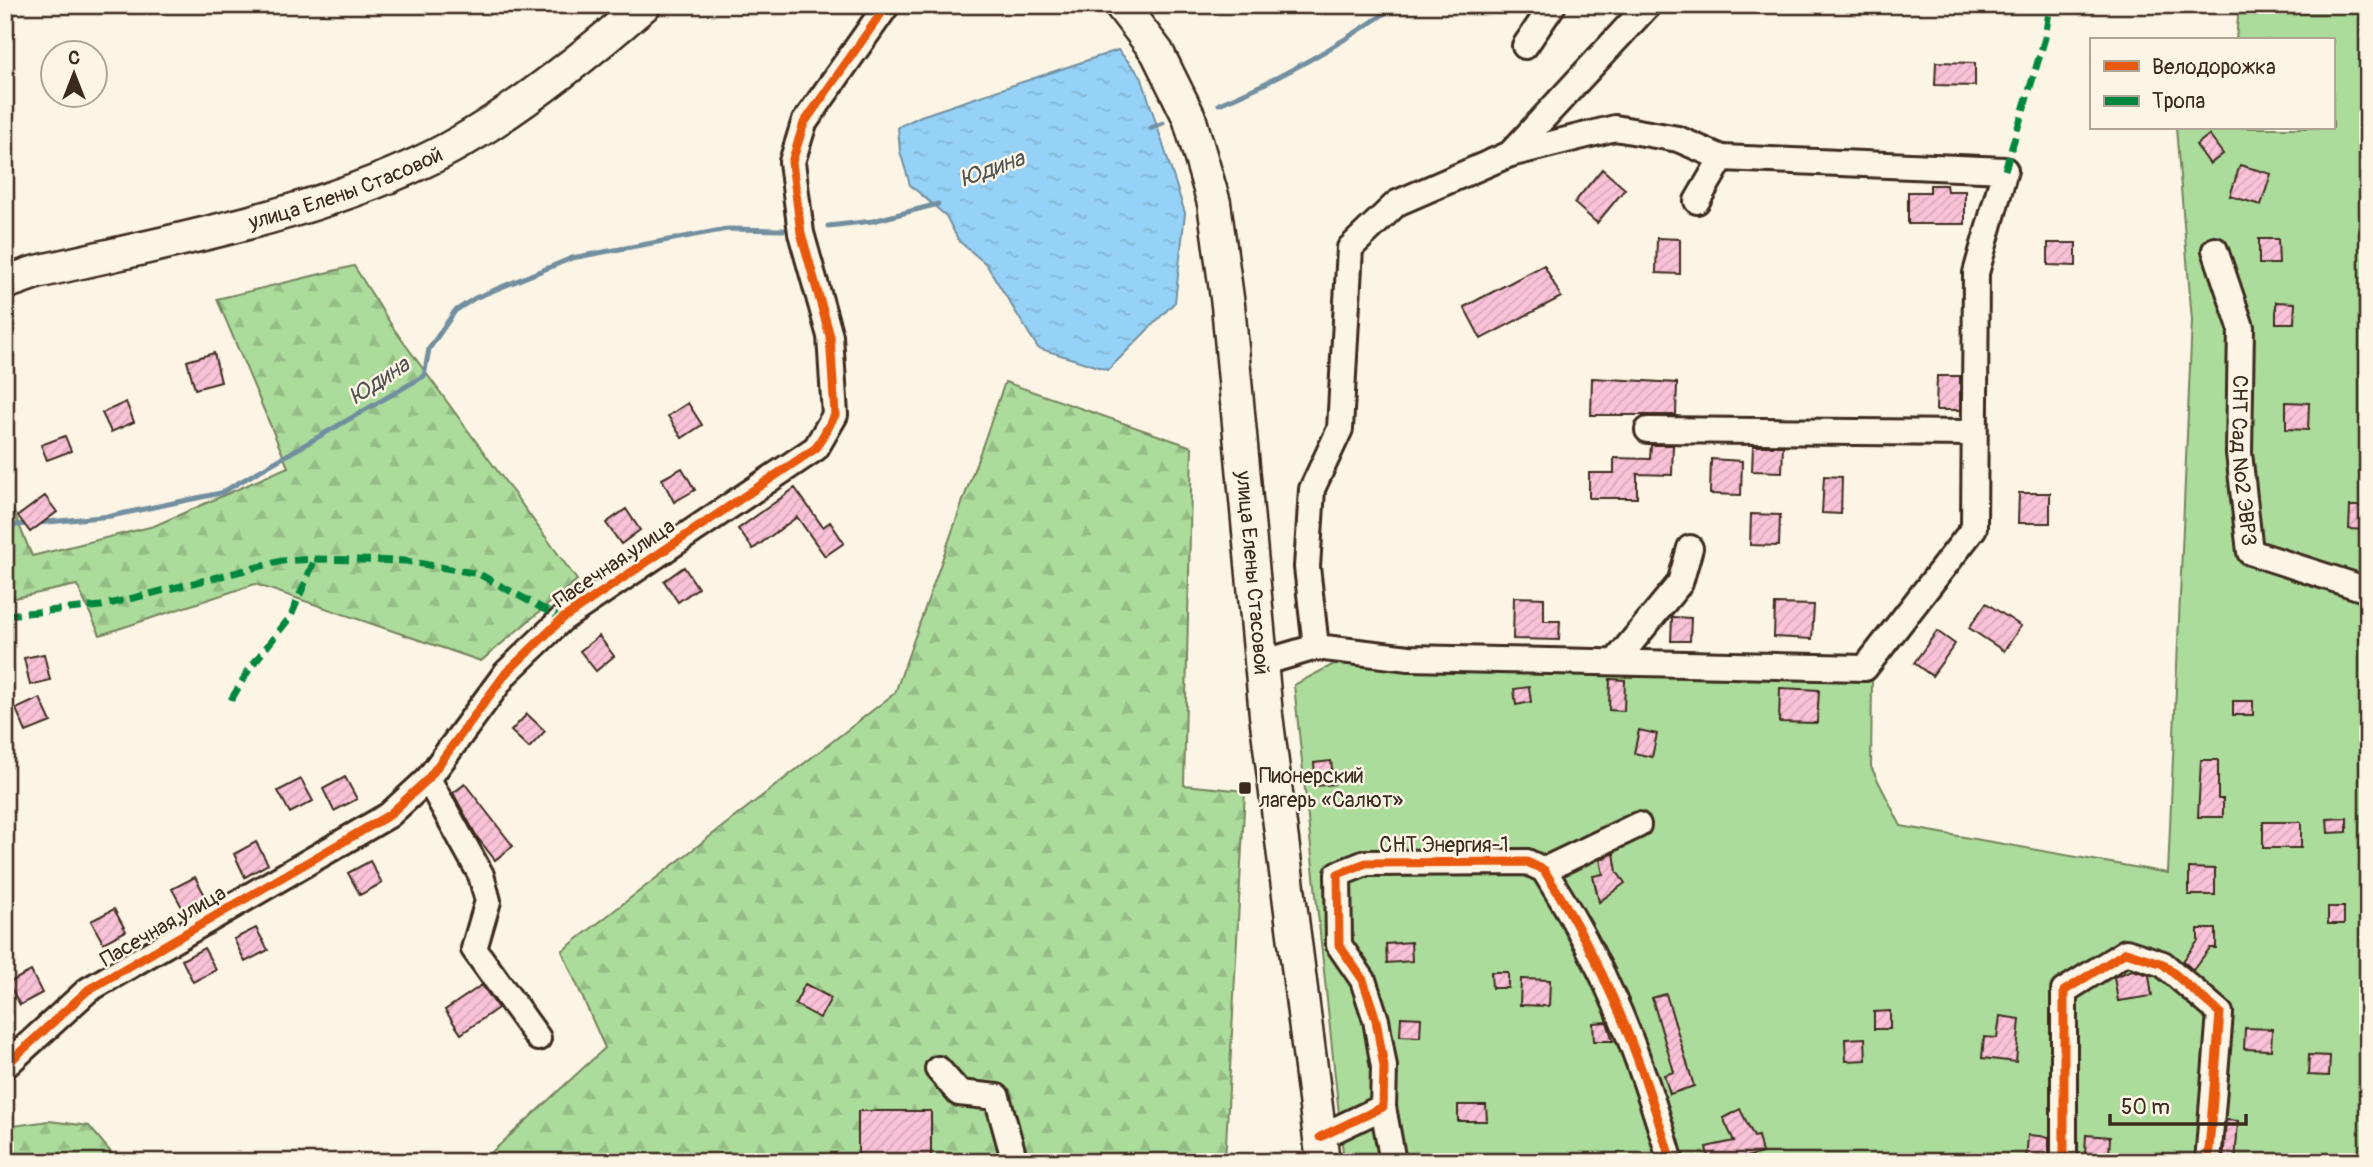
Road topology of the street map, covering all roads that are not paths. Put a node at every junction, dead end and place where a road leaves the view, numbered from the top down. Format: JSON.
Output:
{"nodes":[{"id":1,"x":644,"y":5,"type":"edge"},
{"id":2,"x":887,"y":5,"type":"edge"},
{"id":3,"x":1121,"y":5,"type":"edge"},
{"id":4,"x":1553,"y":5,"type":"edge"},
{"id":5,"x":1648,"y":5,"type":"edge"},
{"id":6,"x":1525,"y":46,"type":"dead end"},
{"id":7,"x":1510,"y":154,"type":"junction"},
{"id":8,"x":1722,"y":158,"type":"junction"},
{"id":9,"x":1697,"y":201,"type":"dead end"},
{"id":10,"x":2215,"y":250,"type":"dead end"},
{"id":11,"x":5,"y":283,"type":"edge"},
{"id":12,"x":1648,"y":430,"type":"dead end"},
{"id":13,"x":1973,"y":433,"type":"junction"},
{"id":14,"x":1690,"y":548,"type":"dead end"},
{"id":15,"x":2368,"y":590,"type":"edge"},
{"id":16,"x":1316,"y":647,"type":"junction"},
{"id":17,"x":1615,"y":662,"type":"junction"},
{"id":18,"x":1262,"y":663,"type":"junction"},
{"id":19,"x":428,"y":779,"type":"junction"},
{"id":20,"x":1638,"y":825,"type":"dead end"},
{"id":21,"x":1544,"y":870,"type":"junction"},
{"id":22,"x":538,"y":1038,"type":"dead end"},
{"id":23,"x":5,"y":1066,"type":"edge"},
{"id":24,"x":938,"y":1069,"type":"dead end"},
{"id":25,"x":1383,"y":1107,"type":"junction"},
{"id":26,"x":1322,"y":1150,"type":"edge"},
{"id":27,"x":1015,"y":1162,"type":"edge"},
{"id":28,"x":1393,"y":1162,"type":"edge"},
{"id":29,"x":1671,"y":1162,"type":"edge"},
{"id":30,"x":2064,"y":1162,"type":"edge"},
{"id":31,"x":2208,"y":1162,"type":"edge"}],
"edges":[{"from":1,"to":11,"type":"main road","name":"улица Елены Стасовой"},
{"from":2,"to":19,"type":"street","name":"Пасечная улица"},
{"from":3,"to":18,"type":"main road","name":"улица Елены Стасовой"},
{"from":4,"to":6,"type":"street"},
{"from":5,"to":7,"type":"street"},
{"from":7,"to":8,"type":"street"},
{"from":7,"to":16,"type":"street"},
{"from":8,"to":9,"type":"street"},
{"from":8,"to":13,"type":"street"},
{"from":10,"to":15,"type":"street","name":"СНТ Сад №2 ЭВРЗ"},
{"from":12,"to":13,"type":"street"},
{"from":13,"to":17,"type":"street"},
{"from":14,"to":17,"type":"street"},
{"from":16,"to":17,"type":"street"},
{"from":16,"to":18,"type":"street"},
{"from":18,"to":26,"type":"main road","name":"улица Елены Стасовой"},
{"from":19,"to":22,"type":"street"},
{"from":19,"to":23,"type":"street","name":"Пасечная улица"},
{"from":20,"to":21,"type":"street"},
{"from":21,"to":25,"type":"street","name":"СНТ Энергия-1"},
{"from":21,"to":29,"type":"street"},
{"from":24,"to":27,"type":"street"},
{"from":25,"to":26,"type":"street"},
{"from":25,"to":28,"type":"street"},
{"from":30,"to":31,"type":"street"}]}
